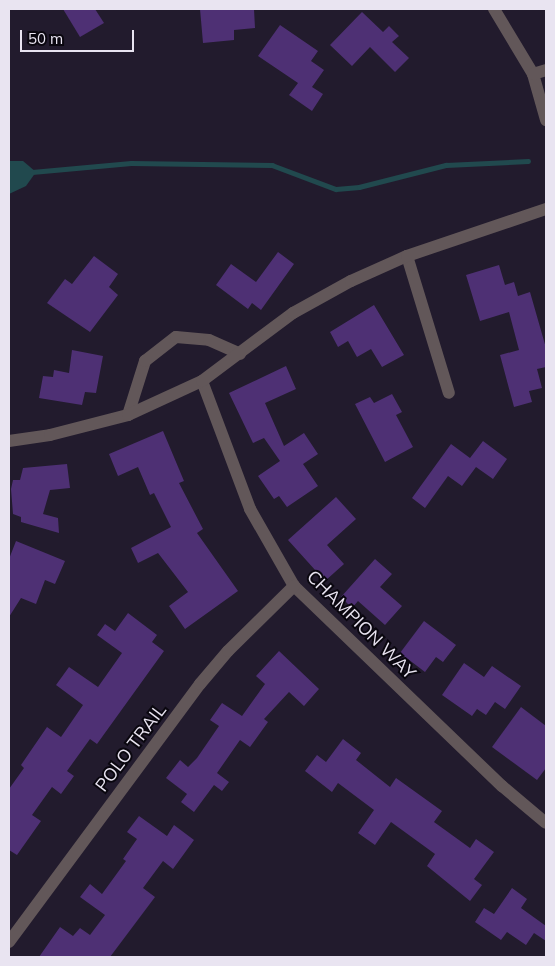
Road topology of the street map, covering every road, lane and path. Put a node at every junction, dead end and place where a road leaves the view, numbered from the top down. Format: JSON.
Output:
{"nodes":[{"id":1,"x":494,"y":9,"type":"edge"},
{"id":2,"x":546,"y":70,"type":"edge"},
{"id":3,"x":532,"y":74,"type":"junction"},
{"id":4,"x":546,"y":120,"type":"edge"},
{"id":5,"x":546,"y":209,"type":"edge"},
{"id":6,"x":407,"y":256,"type":"junction"},
{"id":7,"x":240,"y":354,"type":"junction"},
{"id":8,"x":202,"y":381,"type":"junction"},
{"id":9,"x":449,"y":393,"type":"dead end"},
{"id":10,"x":128,"y":415,"type":"junction"},
{"id":11,"x":9,"y":441,"type":"edge"},
{"id":12,"x":294,"y":586,"type":"junction"},
{"id":13,"x":546,"y":823,"type":"edge"},
{"id":14,"x":9,"y":942,"type":"edge"}],
"edges":[{"from":1,"to":3,"type":"street"},
{"from":2,"to":3,"type":"street"},
{"from":3,"to":4,"type":"street"},
{"from":5,"to":6,"type":"street"},
{"from":6,"to":7,"type":"street"},
{"from":6,"to":9,"type":"street"},
{"from":7,"to":8,"type":"street"},
{"from":7,"to":10,"type":"street"},
{"from":8,"to":10,"type":"street"},
{"from":8,"to":12,"type":"street","name":"CHAMPION WAY"},
{"from":10,"to":11,"type":"street"},
{"from":12,"to":13,"type":"street","name":"CHAMPION WAY"},
{"from":12,"to":14,"type":"street","name":"POLO TRAIL"}]}
